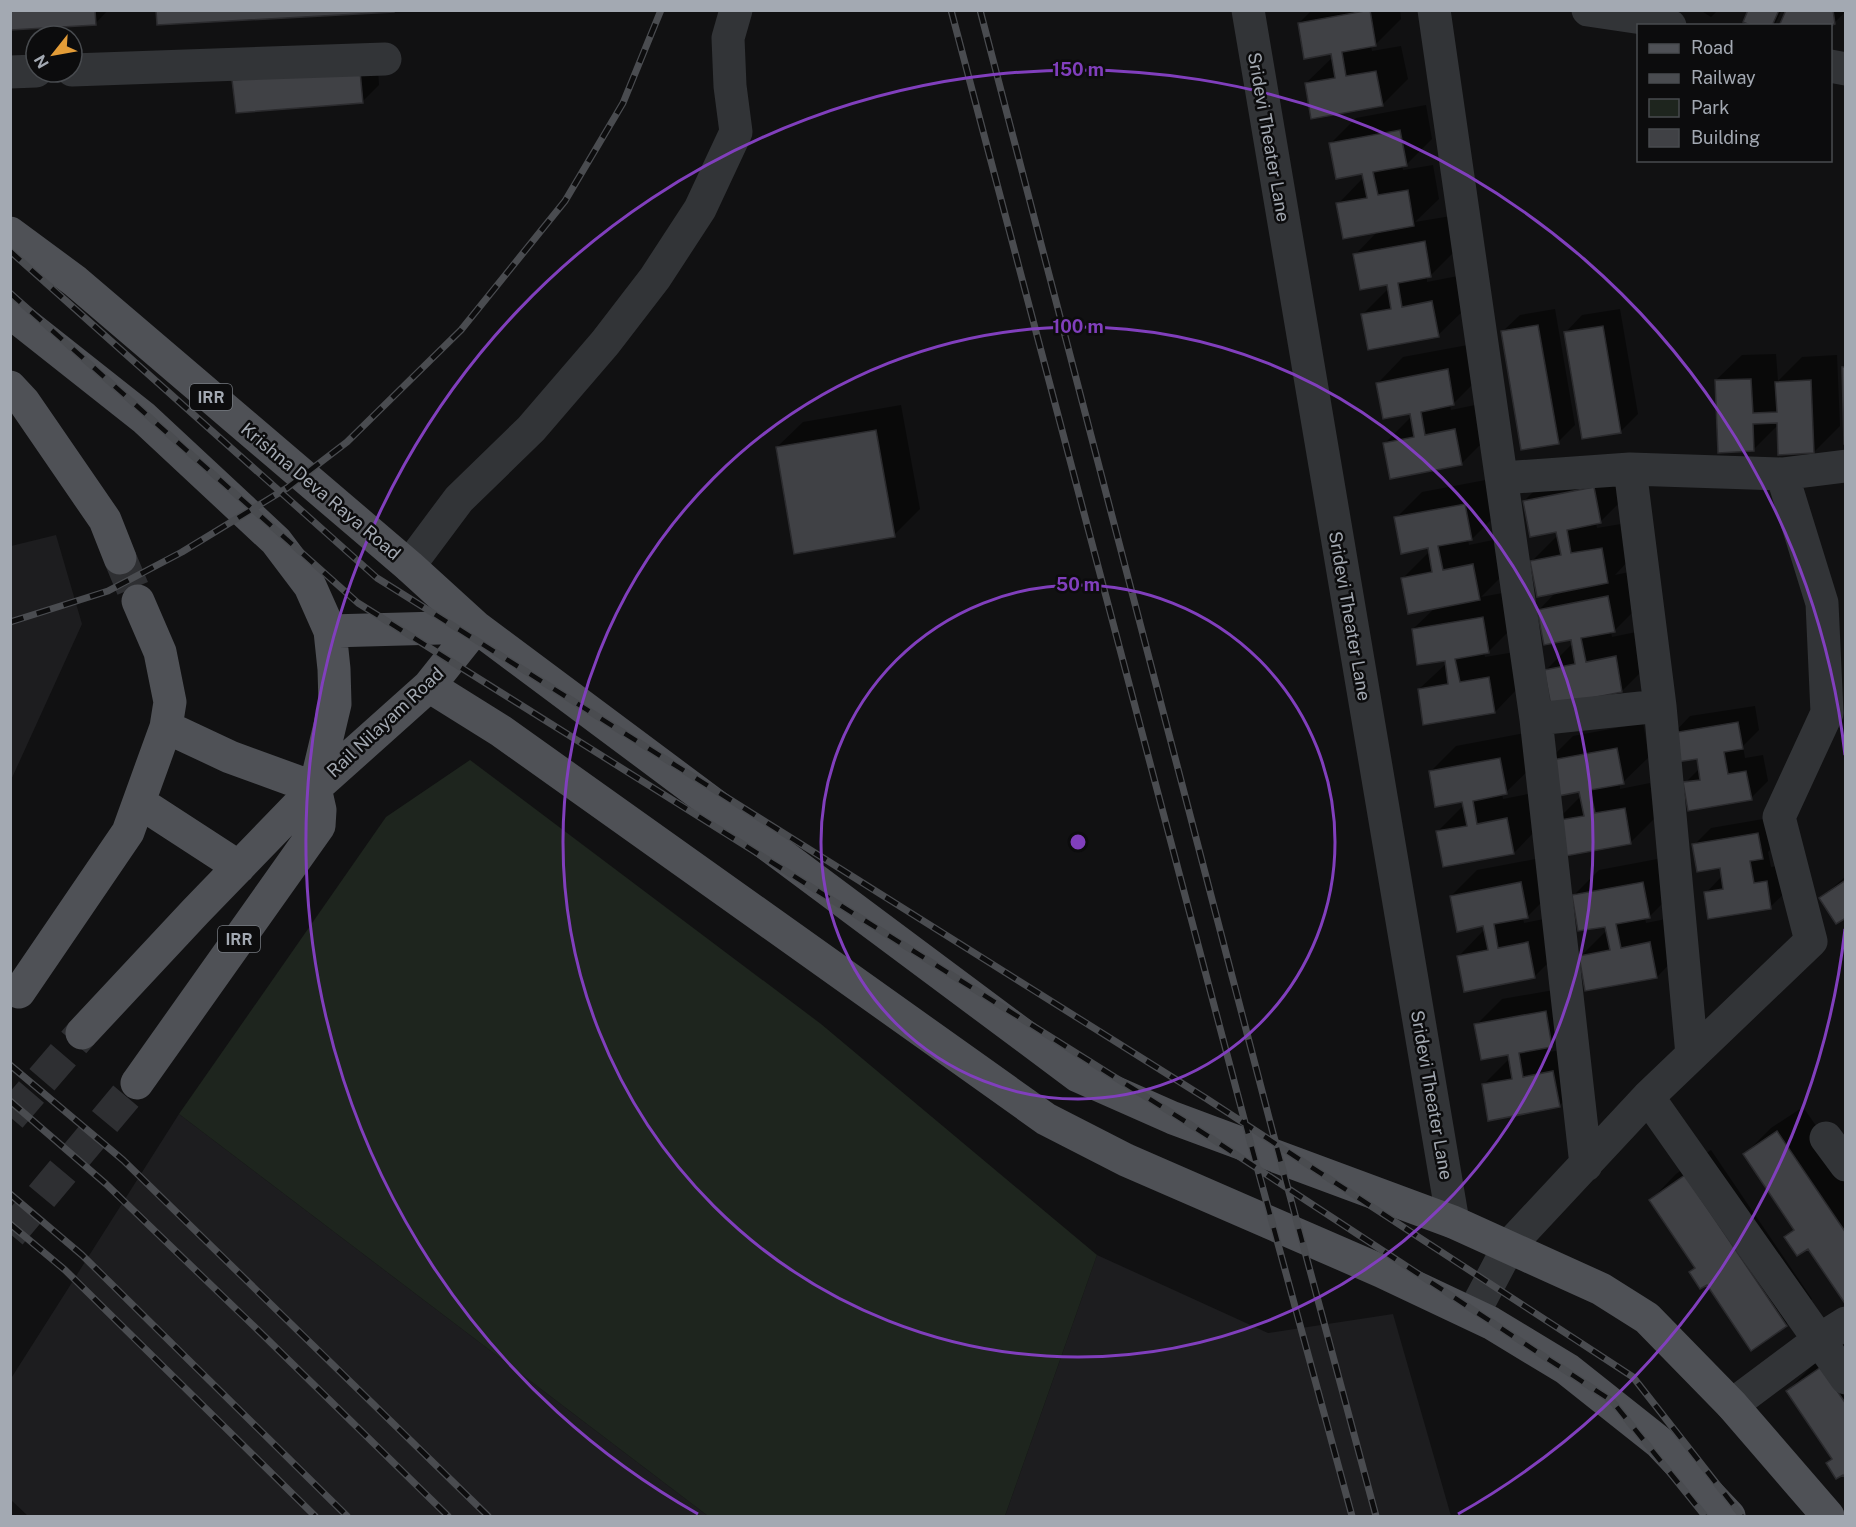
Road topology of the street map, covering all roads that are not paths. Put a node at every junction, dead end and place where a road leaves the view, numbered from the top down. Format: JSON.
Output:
{"nodes":[{"id":1,"x":736,"y":10,"type":"edge"},
{"id":2,"x":1248,"y":10,"type":"edge"},
{"id":3,"x":1434,"y":10,"type":"edge"},
{"id":4,"x":1588,"y":10,"type":"edge"},
{"id":5,"x":1663,"y":24,"type":"edge"},
{"id":6,"x":385,"y":59,"type":"dead end"},
{"id":7,"x":84,"y":70,"type":"edge"},
{"id":8,"x":10,"y":232,"type":"edge"},
{"id":9,"x":10,"y":312,"type":"edge"},
{"id":10,"x":10,"y":387,"type":"edge"},
{"id":11,"x":1845,"y":466,"type":"edge"},
{"id":12,"x":1630,"y":469,"type":"junction"},
{"id":13,"x":1782,"y":474,"type":"junction"},
{"id":14,"x":1502,"y":478,"type":"junction"},
{"id":15,"x":120,"y":558,"type":"tunnel mouth"},
{"id":16,"x":409,"y":566,"type":"junction"},
{"id":17,"x":138,"y":601,"type":"tunnel mouth"},
{"id":18,"x":1834,"y":602,"type":"edge"},
{"id":19,"x":476,"y":627,"type":"junction"},
{"id":20,"x":330,"y":631,"type":"junction"},
{"id":21,"x":429,"y":686,"type":"junction"},
{"id":22,"x":1660,"y":706,"type":"junction"},
{"id":23,"x":1836,"y":713,"type":"edge"},
{"id":24,"x":1536,"y":719,"type":"junction"},
{"id":25,"x":166,"y":727,"type":"junction"},
{"id":26,"x":315,"y":788,"type":"junction"},
{"id":27,"x":139,"y":802,"type":"junction"},
{"id":28,"x":239,"y":867,"type":"junction"},
{"id":29,"x":20,"y":992,"type":"dead end"},
{"id":30,"x":82,"y":1033,"type":"tunnel mouth"},
{"id":31,"x":1692,"y":1055,"type":"junction"},
{"id":32,"x":137,"y":1083,"type":"tunnel mouth"},
{"id":33,"x":1648,"y":1097,"type":"junction"},
{"id":34,"x":1826,"y":1138,"type":"dead end"},
{"id":35,"x":1845,"y":1165,"type":"edge"},
{"id":36,"x":1586,"y":1166,"type":"junction"},
{"id":37,"x":1453,"y":1221,"type":"junction"},
{"id":38,"x":1509,"y":1245,"type":"junction"},
{"id":39,"x":1473,"y":1314,"type":"junction"},
{"id":40,"x":1832,"y":1331,"type":"edge"},
{"id":41,"x":1845,"y":1378,"type":"edge"},
{"id":42,"x":1732,"y":1405,"type":"junction"},
{"id":43,"x":1729,"y":1516,"type":"edge"},
{"id":44,"x":1828,"y":1516,"type":"edge"}],
"edges":[{"from":1,"to":16,"type":"street"},
{"from":2,"to":37,"type":"street","name":"Sridevi Theater Lane"},
{"from":3,"to":14,"type":"street"},
{"from":4,"to":5,"type":"street"},
{"from":6,"to":7,"type":"street"},
{"from":8,"to":16,"type":"main road","name":"Krishna Deva Raya Road","number":"IRR"},
{"from":9,"to":20,"type":"main road","name":"Rail Nilayam Road","number":"IRR"},
{"from":10,"to":15,"type":"main road"},
{"from":11,"to":13,"type":"street"},
{"from":12,"to":13,"type":"street"},
{"from":12,"to":14,"type":"street"},
{"from":12,"to":22,"type":"street"},
{"from":13,"to":18,"type":"street"},
{"from":14,"to":24,"type":"street"},
{"from":16,"to":19,"type":"main road","name":"Krishna Deva Raya Road"},
{"from":17,"to":25,"type":"main road"},
{"from":18,"to":23,"type":"street"},
{"from":19,"to":20,"type":"main road"},
{"from":19,"to":21,"type":"main road","name":"Rail Nilayam Road","number":"IRR"},
{"from":19,"to":37,"type":"main road","name":"Krishna Deva Raya Road"},
{"from":20,"to":26,"type":"main road","name":"Rail Nilayam Road","number":"IRR"},
{"from":21,"to":26,"type":"main road","name":"Rail Nilayam Road","number":"IRR"},
{"from":21,"to":39,"type":"main road"},
{"from":22,"to":24,"type":"street"},
{"from":22,"to":31,"type":"street"},
{"from":23,"to":31,"type":"street"},
{"from":24,"to":36,"type":"street"},
{"from":25,"to":26,"type":"main road"},
{"from":25,"to":27,"type":"main road"},
{"from":26,"to":28,"type":"main road","name":"Rail Nilayam Road","number":"IRR"},
{"from":26,"to":32,"type":"main road","number":"IRR"},
{"from":27,"to":28,"type":"main road"},
{"from":27,"to":29,"type":"main road"},
{"from":28,"to":30,"type":"main road","number":"IRR"},
{"from":31,"to":33,"type":"street"},
{"from":33,"to":36,"type":"street"},
{"from":33,"to":40,"type":"street"},
{"from":34,"to":35,"type":"street"},
{"from":36,"to":38,"type":"street"},
{"from":37,"to":38,"type":"main road","name":"Krishna Deva Raya Road"},
{"from":38,"to":39,"type":"street"},
{"from":38,"to":42,"type":"main road","name":"Krishna Deva Raya Road"},
{"from":39,"to":43,"type":"main road"},
{"from":40,"to":41,"type":"street"},
{"from":40,"to":42,"type":"street"},
{"from":42,"to":44,"type":"main road","name":"Krishna Deva Raya Road"}]}
